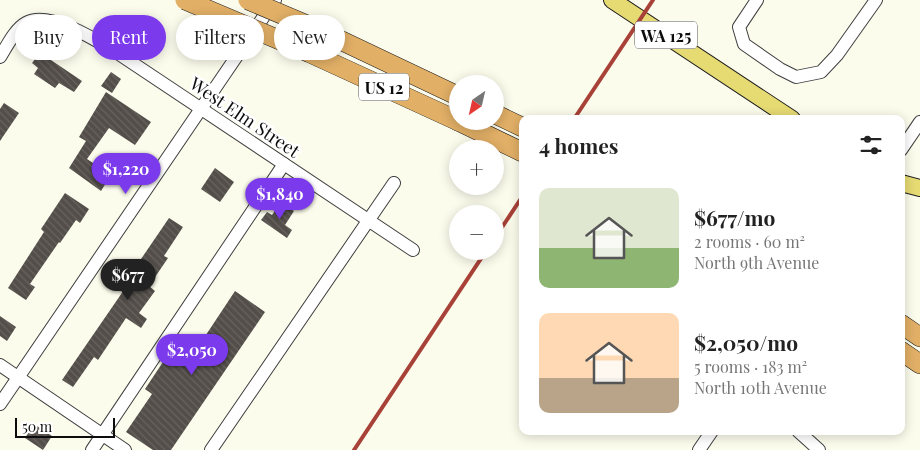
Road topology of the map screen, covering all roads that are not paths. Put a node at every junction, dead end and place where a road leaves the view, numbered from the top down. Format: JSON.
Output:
{"nodes":[{"id":1,"x":185,"y":0,"type":"edge"},
{"id":2,"x":248,"y":0,"type":"edge"},
{"id":3,"x":274,"y":0,"type":"edge"},
{"id":4,"x":612,"y":0,"type":"edge"},
{"id":5,"x":757,"y":0,"type":"edge"},
{"id":6,"x":876,"y":0,"type":"edge"},
{"id":7,"x":0,"y":56,"type":"edge"},
{"id":8,"x":449,"y":92,"type":"edge"},
{"id":9,"x":201,"y":109,"type":"junction"},
{"id":10,"x":786,"y":115,"type":"edge"},
{"id":11,"x":449,"y":117,"type":"edge"},
{"id":12,"x":504,"y":118,"type":"edge"},
{"id":13,"x":920,"y":122,"type":"edge"},
{"id":14,"x":519,"y":126,"type":"edge"},
{"id":15,"x":476,"y":130,"type":"edge"},
{"id":16,"x":905,"y":144,"type":"edge"},
{"id":17,"x":519,"y":151,"type":"edge"},
{"id":18,"x":284,"y":164,"type":"junction"},
{"id":19,"x":394,"y":183,"type":"dead end"},
{"id":20,"x":905,"y":183,"type":"edge"},
{"id":21,"x":920,"y":188,"type":"edge"},
{"id":22,"x":369,"y":221,"type":"junction"},
{"id":23,"x":413,"y":250,"type":"dead end"},
{"id":24,"x":905,"y":327,"type":"edge"},
{"id":25,"x":920,"y":336,"type":"edge"},
{"id":26,"x":905,"y":354,"type":"edge"},
{"id":27,"x":920,"y":364,"type":"edge"},
{"id":28,"x":0,"y":365,"type":"edge"},
{"id":29,"x":18,"y":377,"type":"junction"},
{"id":30,"x":0,"y":404,"type":"edge"},
{"id":31,"x":102,"y":434,"type":"junction"},
{"id":32,"x":709,"y":435,"type":"edge"},
{"id":33,"x":802,"y":435,"type":"edge"},
{"id":34,"x":92,"y":450,"type":"edge"},
{"id":35,"x":125,"y":450,"type":"edge"},
{"id":36,"x":211,"y":450,"type":"edge"},
{"id":37,"x":699,"y":450,"type":"edge"},
{"id":38,"x":819,"y":450,"type":"edge"}],
"edges":[{"from":1,"to":11,"type":"highway","number":"US 12","bridge":true},
{"from":2,"to":8,"type":"highway","number":"US 12","bridge":true},
{"from":3,"to":9,"type":"street"},
{"from":4,"to":10,"type":"main road","number":"WA 125"},
{"from":5,"to":6,"type":"street"},
{"from":7,"to":9,"type":"street","name":"West Elm Street"},
{"from":9,"to":18,"type":"street","name":"West Elm Street"},
{"from":9,"to":29,"type":"street"},
{"from":12,"to":14,"type":"highway"},
{"from":13,"to":16,"type":"street"},
{"from":15,"to":17,"type":"highway","number":"US 12"},
{"from":18,"to":22,"type":"street","name":"West Elm Street"},
{"from":18,"to":31,"type":"street"},
{"from":19,"to":22,"type":"street"},
{"from":20,"to":21,"type":"main road"},
{"from":22,"to":23,"type":"street","name":"West Elm Street"},
{"from":22,"to":36,"type":"street"},
{"from":24,"to":25,"type":"highway"},
{"from":26,"to":27,"type":"highway"},
{"from":28,"to":29,"type":"street"},
{"from":29,"to":30,"type":"street"},
{"from":29,"to":31,"type":"street"},
{"from":31,"to":34,"type":"street"},
{"from":31,"to":35,"type":"street"},
{"from":32,"to":37,"type":"street"},
{"from":33,"to":38,"type":"street"}]}
